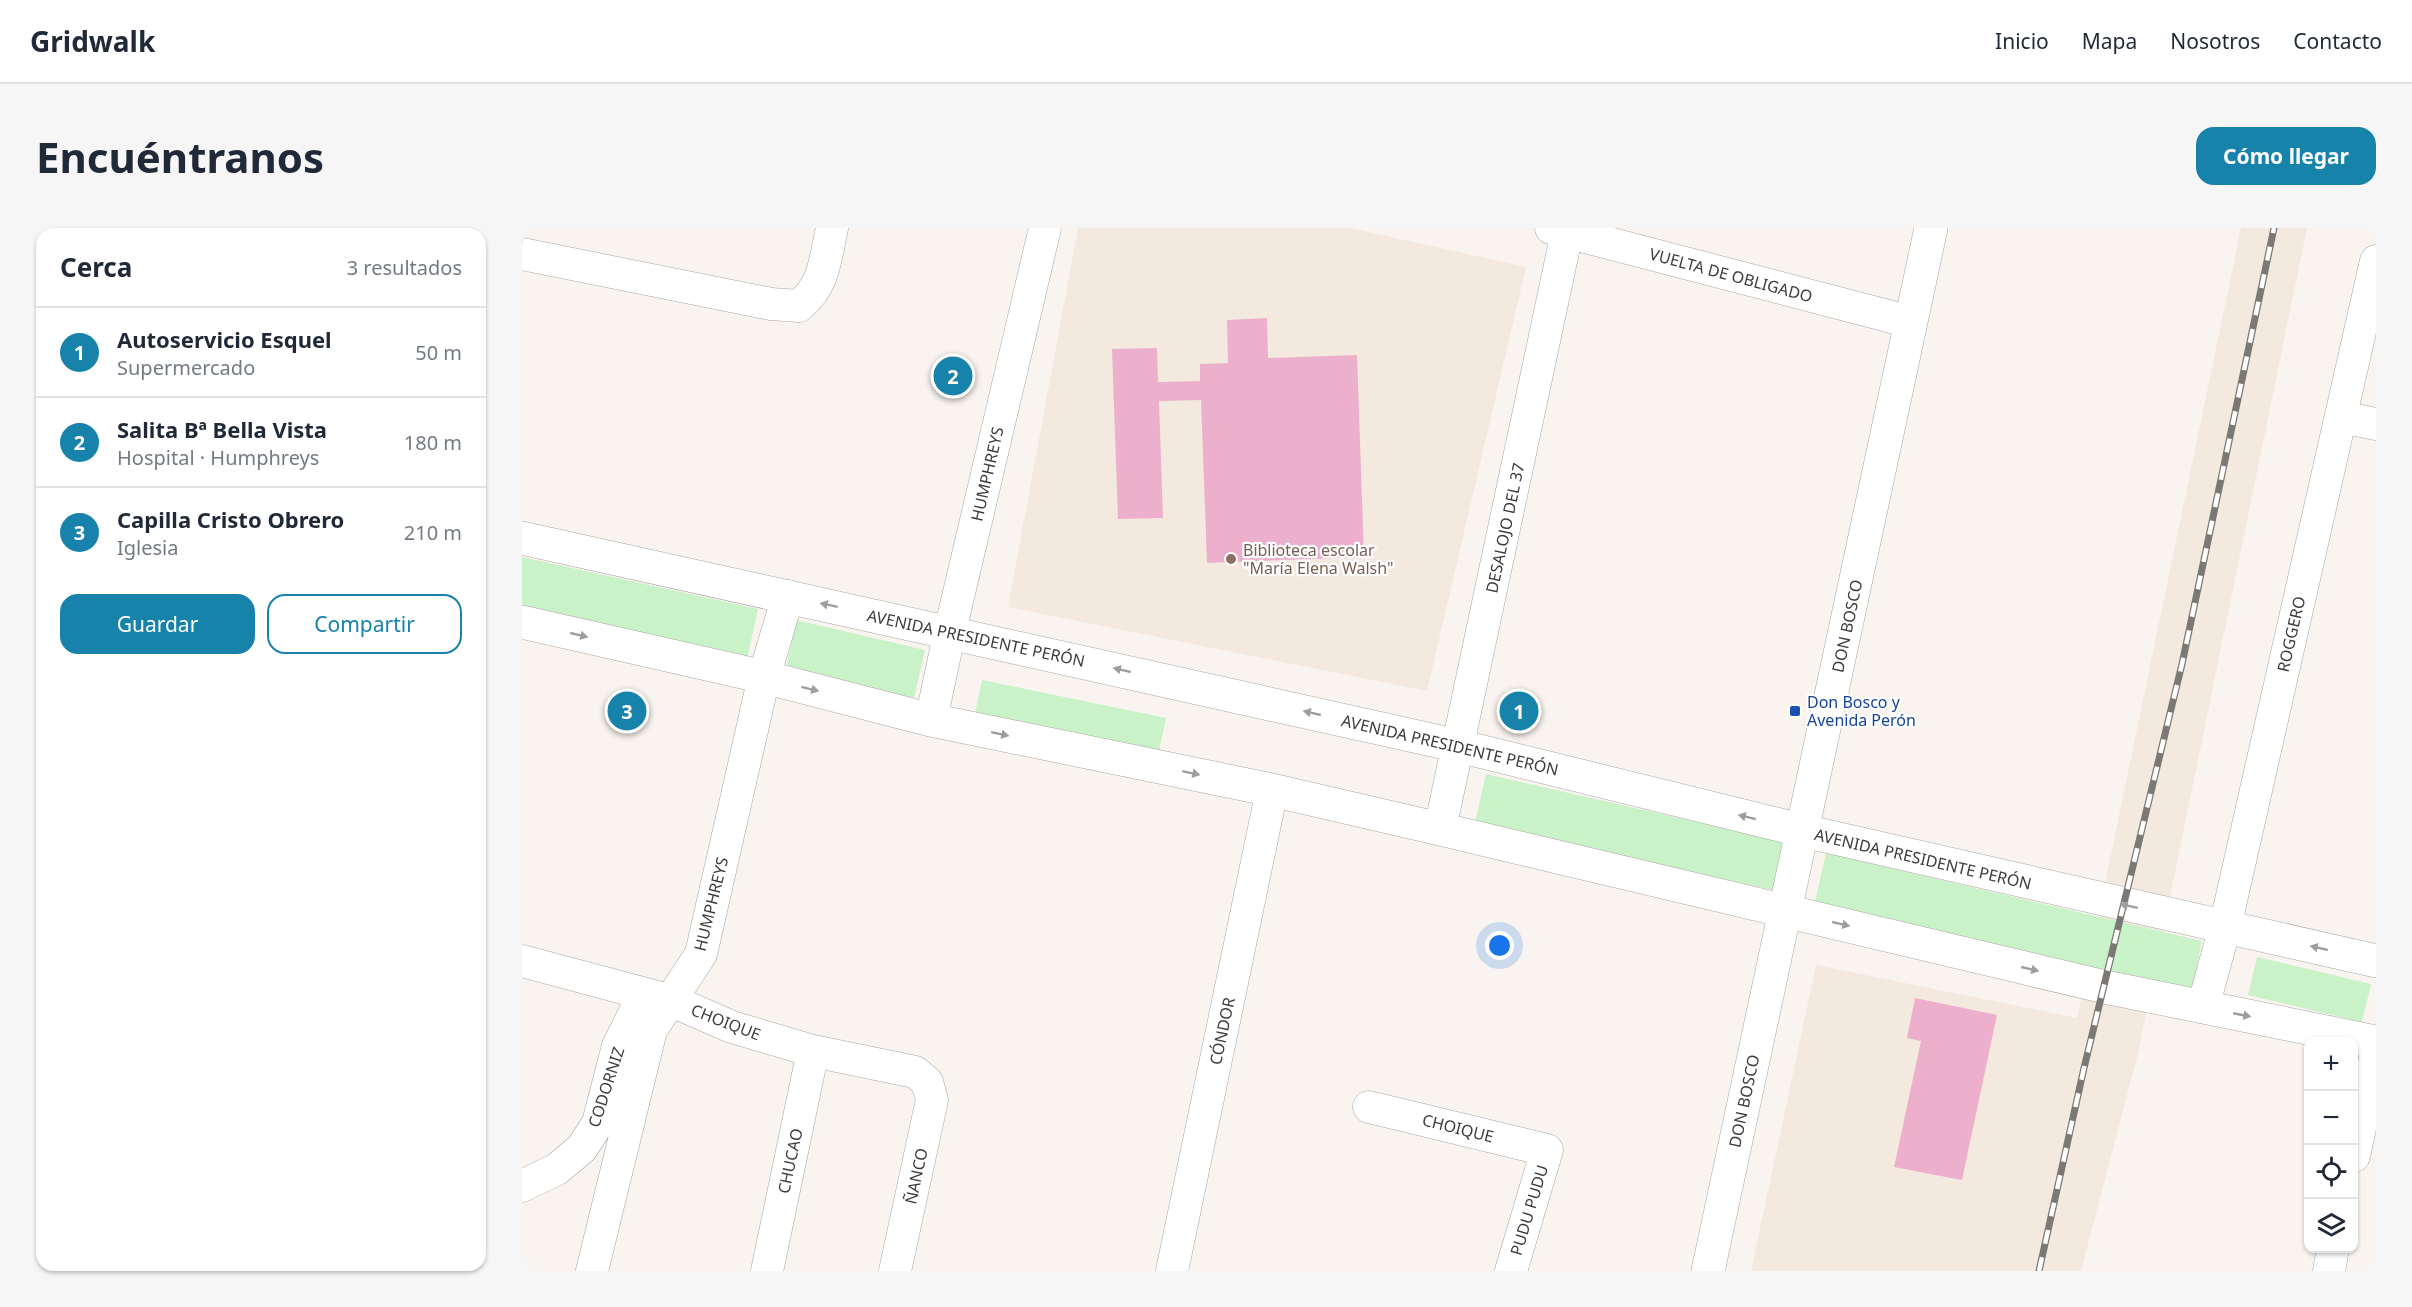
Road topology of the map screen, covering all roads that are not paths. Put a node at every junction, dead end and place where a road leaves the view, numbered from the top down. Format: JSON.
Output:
{"nodes":[{"id":1,"x":832,"y":228,"type":"edge"},
{"id":2,"x":1045,"y":228,"type":"edge"},
{"id":3,"x":1932,"y":228,"type":"edge"},
{"id":4,"x":1562,"y":229,"type":"edge"},
{"id":5,"x":522,"y":254,"type":"edge"},
{"id":6,"x":2376,"y":261,"type":"edge"},
{"id":7,"x":1911,"y":322,"type":"junction"},
{"id":8,"x":2341,"y":417,"type":"junction"},
{"id":9,"x":2376,"y":424,"type":"edge"},
{"id":10,"x":522,"y":538,"type":"edge"},
{"id":11,"x":788,"y":596,"type":"junction"},
{"id":12,"x":522,"y":622,"type":"edge"},
{"id":13,"x":950,"y":631,"type":"junction"},
{"id":14,"x":764,"y":677,"type":"junction"},
{"id":15,"x":932,"y":720,"type":"junction"},
{"id":16,"x":1459,"y":746,"type":"junction"},
{"id":17,"x":1272,"y":790,"type":"junction"},
{"id":18,"x":1440,"y":829,"type":"junction"},
{"id":19,"x":1804,"y":831,"type":"junction"},
{"id":20,"x":1784,"y":910,"type":"junction"},
{"id":21,"x":2225,"y":927,"type":"junction"},
{"id":22,"x":522,"y":961,"type":"edge"},
{"id":23,"x":2376,"y":961,"type":"edge"},
{"id":24,"x":658,"y":997,"type":"junction"},
{"id":25,"x":2204,"y":1007,"type":"junction"},
{"id":26,"x":2376,"y":1042,"type":"edge"},
{"id":27,"x":813,"y":1051,"type":"junction"},
{"id":28,"x":2376,"y":1053,"type":"edge"},
{"id":29,"x":927,"y":1082,"type":"joint"},
{"id":30,"x":1370,"y":1107,"type":"dead end"},
{"id":31,"x":2356,"y":1145,"type":"edge"},
{"id":32,"x":1547,"y":1150,"type":"joint"},
{"id":33,"x":522,"y":1186,"type":"edge"},
{"id":34,"x":2332,"y":1253,"type":"edge"},
{"id":35,"x":592,"y":1271,"type":"edge"},
{"id":36,"x":767,"y":1271,"type":"edge"},
{"id":37,"x":895,"y":1271,"type":"edge"},
{"id":38,"x":1172,"y":1271,"type":"edge"},
{"id":39,"x":1511,"y":1271,"type":"edge"},
{"id":40,"x":1708,"y":1271,"type":"edge"},
{"id":41,"x":2329,"y":1271,"type":"edge"}],
"edges":[{"from":1,"to":5,"type":"street"},
{"from":2,"to":13,"type":"street","name":"HUMPHREYS"},
{"from":3,"to":7,"type":"street","name":"DON BOSCO"},
{"from":4,"to":7,"type":"street","name":"VUELTA DE OBLIGADO"},
{"from":4,"to":16,"type":"street","name":"DESALOJO DEL 37"},
{"from":6,"to":8,"type":"street","name":"ROGGERO"},
{"from":7,"to":19,"type":"street","name":"DON BOSCO"},
{"from":8,"to":9,"type":"street"},
{"from":8,"to":21,"type":"street","name":"ROGGERO"},
{"from":10,"to":11,"type":"street","name":"AVENIDA PRESIDENTE PERÓN"},
{"from":13,"to":11,"type":"street","name":"AVENIDA PRESIDENTE PERÓN","one_way":true},
{"from":11,"to":14,"type":"street","name":"HUMPHREYS"},
{"from":12,"to":14,"type":"street","one_way":true},
{"from":13,"to":15,"type":"street","name":"HUMPHREYS"},
{"from":16,"to":13,"type":"street","name":"AVENIDA PRESIDENTE PERÓN","one_way":true},
{"from":14,"to":15,"type":"street","one_way":true},
{"from":14,"to":24,"type":"street","name":"HUMPHREYS"},
{"from":15,"to":17,"type":"street","one_way":true},
{"from":16,"to":18,"type":"street","name":"DESALOJO DEL 37"},
{"from":19,"to":16,"type":"street","name":"AVENIDA PRESIDENTE PERÓN","one_way":true},
{"from":17,"to":18,"type":"street"},
{"from":17,"to":38,"type":"street","name":"CÓNDOR"},
{"from":18,"to":20,"type":"street"},
{"from":19,"to":20,"type":"street","name":"DON BOSCO"},
{"from":21,"to":19,"type":"street","name":"AVENIDA PRESIDENTE PERÓN","one_way":true},
{"from":20,"to":25,"type":"street","one_way":true},
{"from":20,"to":40,"type":"street","name":"DON BOSCO"},
{"from":23,"to":21,"type":"street","name":"AVENIDA PRESIDENTE PERÓN","one_way":true},
{"from":21,"to":25,"type":"street","name":"ROGGERO"},
{"from":22,"to":24,"type":"street","name":"CHOIQUE"},
{"from":24,"to":27,"type":"street","name":"CHOIQUE"},
{"from":24,"to":33,"type":"street","name":"CODORNIZ"},
{"from":24,"to":35,"type":"street","name":"HUMPHREYS"},
{"from":25,"to":26,"type":"street","one_way":true},
{"from":27,"to":29,"type":"street","name":"CHOIQUE"},
{"from":27,"to":36,"type":"street","name":"CHUCAO"},
{"from":28,"to":31,"type":"street"},
{"from":29,"to":37,"type":"street","name":"ÑANCO"},
{"from":30,"to":32,"type":"street","name":"CHOIQUE"},
{"from":32,"to":39,"type":"street","name":"PUDU PUDU"},
{"from":34,"to":41,"type":"street"}]}
